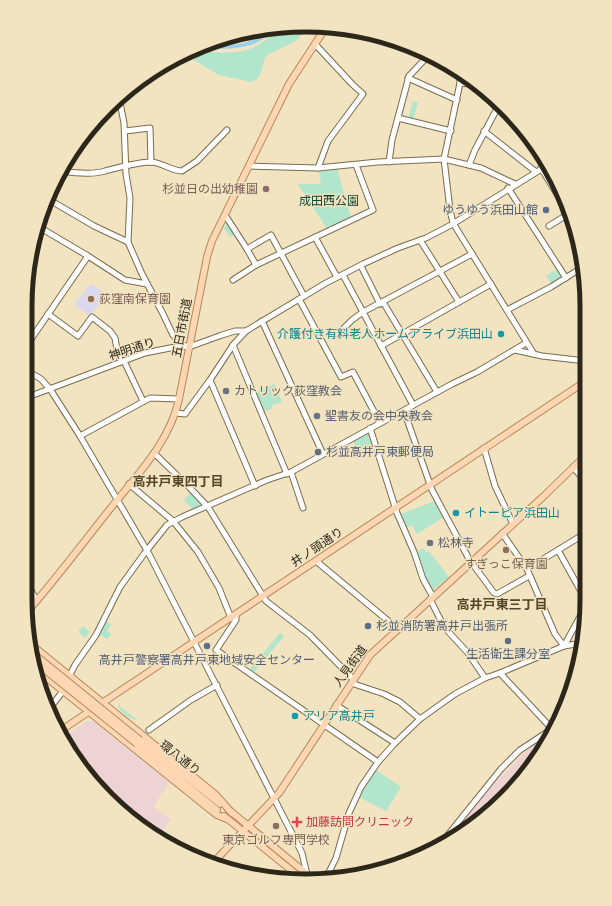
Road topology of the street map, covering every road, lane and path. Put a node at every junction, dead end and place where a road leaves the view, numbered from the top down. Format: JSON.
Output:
{"nodes":[{"id":1,"x":322,"y":33,"type":"edge"},
{"id":2,"x":315,"y":44,"type":"junction"},
{"id":3,"x":425,"y":59,"type":"edge"},
{"id":4,"x":408,"y":78,"type":"junction"},
{"id":5,"x":460,"y":79,"type":"edge"},
{"id":6,"x":460,"y":83,"type":"junction"},
{"id":7,"x":466,"y":84,"type":"edge"},
{"id":8,"x":457,"y":100,"type":"junction"},
{"id":9,"x":120,"y":104,"type":"edge"},
{"id":10,"x":497,"y":109,"type":"edge"},
{"id":11,"x":398,"y":118,"type":"junction"},
{"id":12,"x":125,"y":130,"type":"junction"},
{"id":13,"x":227,"y":130,"type":"dead end"},
{"id":14,"x":451,"y":131,"type":"junction"},
{"id":15,"x":484,"y":131,"type":"junction"},
{"id":16,"x":444,"y":159,"type":"junction"},
{"id":17,"x":151,"y":162,"type":"junction"},
{"id":18,"x":389,"y":162,"type":"junction"},
{"id":19,"x":125,"y":165,"type":"junction"},
{"id":20,"x":356,"y":165,"type":"junction"},
{"id":21,"x":469,"y":165,"type":"junction"},
{"id":22,"x":248,"y":166,"type":"junction"},
{"id":23,"x":318,"y":168,"type":"junction"},
{"id":24,"x":541,"y":168,"type":"joint"},
{"id":25,"x":68,"y":171,"type":"edge"},
{"id":26,"x":535,"y":172,"type":"junction"},
{"id":27,"x":515,"y":184,"type":"junction"},
{"id":28,"x":553,"y":186,"type":"edge"},
{"id":29,"x":508,"y":188,"type":"junction"},
{"id":30,"x":53,"y":202,"type":"edge"},
{"id":31,"x":225,"y":215,"type":"junction"},
{"id":32,"x":565,"y":217,"type":"edge"},
{"id":33,"x":453,"y":223,"type":"junction"},
{"id":34,"x":549,"y":226,"type":"dead end"},
{"id":35,"x":43,"y":229,"type":"edge"},
{"id":36,"x":315,"y":237,"type":"junction"},
{"id":37,"x":420,"y":240,"type":"junction"},
{"id":38,"x":128,"y":242,"type":"junction"},
{"id":39,"x":247,"y":249,"type":"junction"},
{"id":40,"x":280,"y":254,"type":"junction"},
{"id":41,"x":472,"y":254,"type":"junction"},
{"id":42,"x":88,"y":256,"type":"junction"},
{"id":43,"x":256,"y":265,"type":"junction"},
{"id":44,"x":361,"y":266,"type":"junction"},
{"id":45,"x":578,"y":270,"type":"edge"},
{"id":46,"x":439,"y":272,"type":"junction"},
{"id":47,"x":343,"y":275,"type":"junction"},
{"id":48,"x":337,"y":277,"type":"junction"},
{"id":49,"x":566,"y":278,"type":"junction"},
{"id":50,"x":233,"y":280,"type":"dead end"},
{"id":51,"x":147,"y":284,"type":"junction"},
{"id":52,"x":491,"y":284,"type":"junction"},
{"id":53,"x":304,"y":296,"type":"junction"},
{"id":54,"x":299,"y":299,"type":"junction"},
{"id":55,"x":459,"y":302,"type":"junction"},
{"id":56,"x":382,"y":303,"type":"junction"},
{"id":57,"x":507,"y":310,"type":"junction"},
{"id":58,"x":362,"y":312,"type":"junction"},
{"id":59,"x":48,"y":314,"type":"junction"},
{"id":60,"x":262,"y":321,"type":"junction"},
{"id":61,"x":344,"y":328,"type":"dead end"},
{"id":62,"x":246,"y":331,"type":"junction"},
{"id":63,"x":402,"y":335,"type":"junction"},
{"id":64,"x":32,"y":338,"type":"edge"},
{"id":65,"x":526,"y":343,"type":"junction"},
{"id":66,"x":233,"y":345,"type":"junction"},
{"id":67,"x":189,"y":346,"type":"junction"},
{"id":68,"x":381,"y":346,"type":"junction"},
{"id":69,"x":514,"y":350,"type":"junction"},
{"id":70,"x":534,"y":354,"type":"junction"},
{"id":71,"x":580,"y":360,"type":"edge"},
{"id":72,"x":123,"y":361,"type":"junction"},
{"id":73,"x":32,"y":374,"type":"edge"},
{"id":74,"x":210,"y":380,"type":"junction"},
{"id":75,"x":580,"y":385,"type":"edge"},
{"id":76,"x":50,"y":389,"type":"junction"},
{"id":77,"x":437,"y":392,"type":"junction"},
{"id":78,"x":32,"y":396,"type":"edge"},
{"id":79,"x":179,"y":399,"type":"junction"},
{"id":80,"x":143,"y":401,"type":"junction"},
{"id":81,"x":413,"y":405,"type":"junction"},
{"id":82,"x":404,"y":411,"type":"junction"},
{"id":83,"x":176,"y":413,"type":"junction"},
{"id":84,"x":380,"y":423,"type":"junction"},
{"id":85,"x":370,"y":428,"type":"junction"},
{"id":86,"x":80,"y":436,"type":"junction"},
{"id":87,"x":484,"y":448,"type":"junction"},
{"id":88,"x":154,"y":453,"type":"junction"},
{"id":89,"x":323,"y":454,"type":"junction"},
{"id":90,"x":580,"y":461,"type":"edge"},
{"id":91,"x":574,"y":468,"type":"junction"},
{"id":92,"x":288,"y":473,"type":"junction"},
{"id":93,"x":580,"y":475,"type":"edge"},
{"id":94,"x":129,"y":484,"type":"junction"},
{"id":95,"x":430,"y":485,"type":"junction"},
{"id":96,"x":255,"y":486,"type":"junction"},
{"id":97,"x":117,"y":500,"type":"junction"},
{"id":98,"x":208,"y":507,"type":"junction"},
{"id":99,"x":303,"y":508,"type":"dead end"},
{"id":100,"x":396,"y":508,"type":"junction"},
{"id":101,"x":173,"y":522,"type":"junction"},
{"id":102,"x":513,"y":524,"type":"junction"},
{"id":103,"x":502,"y":533,"type":"junction"},
{"id":104,"x":580,"y":537,"type":"edge"},
{"id":105,"x":147,"y":550,"type":"junction"},
{"id":106,"x":558,"y":550,"type":"junction"},
{"id":107,"x":316,"y":561,"type":"junction"},
{"id":108,"x":471,"y":562,"type":"junction"},
{"id":109,"x":527,"y":569,"type":"junction"},
{"id":110,"x":530,"y":576,"type":"junction"},
{"id":111,"x":580,"y":590,"type":"edge"},
{"id":112,"x":32,"y":592,"type":"edge"},
{"id":113,"x":263,"y":596,"type":"junction"},
{"id":114,"x":432,"y":598,"type":"junction"},
{"id":115,"x":37,"y":601,"type":"junction"},
{"id":116,"x":32,"y":606,"type":"edge"},
{"id":117,"x":233,"y":616,"type":"junction"},
{"id":118,"x":579,"y":619,"type":"edge"},
{"id":119,"x":398,"y":629,"type":"junction"},
{"id":120,"x":194,"y":642,"type":"junction"},
{"id":121,"x":577,"y":644,"type":"edge"},
{"id":122,"x":564,"y":646,"type":"junction"},
{"id":123,"x":36,"y":649,"type":"edge"},
{"id":124,"x":38,"y":657,"type":"edge"},
{"id":125,"x":40,"y":666,"type":"edge"},
{"id":126,"x":500,"y":673,"type":"junction"},
{"id":127,"x":42,"y":675,"type":"edge"},
{"id":128,"x":70,"y":675,"type":"junction"},
{"id":129,"x":486,"y":678,"type":"junction"},
{"id":130,"x":352,"y":681,"type":"junction"},
{"id":131,"x":217,"y":686,"type":"junction"},
{"id":132,"x":63,"y":691,"type":"junction"},
{"id":133,"x":103,"y":703,"type":"junction"},
{"id":134,"x":53,"y":704,"type":"edge"},
{"id":135,"x":336,"y":705,"type":"junction"},
{"id":136,"x":89,"y":713,"type":"junction"},
{"id":137,"x":420,"y":719,"type":"junction"},
{"id":138,"x":324,"y":724,"type":"junction"},
{"id":139,"x":549,"y":726,"type":"edge"},
{"id":140,"x":64,"y":728,"type":"edge"},
{"id":141,"x":149,"y":730,"type":"dead end"},
{"id":142,"x":544,"y":736,"type":"edge"},
{"id":143,"x":395,"y":743,"type":"junction"},
{"id":144,"x":378,"y":762,"type":"junction"},
{"id":145,"x":274,"y":799,"type":"junction"},
{"id":146,"x":232,"y":813,"type":"junction"},
{"id":147,"x":227,"y":819,"type":"junction"},
{"id":148,"x":248,"y":826,"type":"junction"},
{"id":149,"x":242,"y":832,"type":"junction"},
{"id":150,"x":449,"y":833,"type":"edge"},
{"id":151,"x":217,"y":859,"type":"edge"},
{"id":152,"x":305,"y":872,"type":"joint"},
{"id":153,"x":295,"y":873,"type":"edge"},
{"id":154,"x":329,"y":873,"type":"edge"}],
"edges":[{"from":1,"to":2,"type":"main road","name":"五日市街道"},
{"from":2,"to":22,"type":"main road","name":"五日市街道"},
{"from":2,"to":23,"type":"street"},
{"from":3,"to":4,"type":"street"},
{"from":4,"to":8,"type":"street"},
{"from":4,"to":11,"type":"street"},
{"from":5,"to":6,"type":"street"},
{"from":6,"to":7,"type":"street"},
{"from":6,"to":8,"type":"street"},
{"from":8,"to":14,"type":"street"},
{"from":9,"to":12,"type":"street"},
{"from":10,"to":15,"type":"street"},
{"from":11,"to":14,"type":"street"},
{"from":11,"to":18,"type":"street"},
{"from":12,"to":17,"type":"street"},
{"from":12,"to":19,"type":"street"},
{"from":13,"to":17,"type":"street"},
{"from":14,"to":16,"type":"street"},
{"from":15,"to":21,"type":"street"},
{"from":15,"to":26,"type":"street"},
{"from":16,"to":18,"type":"street"},
{"from":16,"to":21,"type":"street"},
{"from":16,"to":33,"type":"street"},
{"from":17,"to":19,"type":"street"},
{"from":18,"to":20,"type":"street"},
{"from":19,"to":25,"type":"street"},
{"from":19,"to":38,"type":"street"},
{"from":20,"to":23,"type":"street"},
{"from":20,"to":36,"type":"street"},
{"from":21,"to":27,"type":"street"},
{"from":22,"to":23,"type":"street"},
{"from":22,"to":31,"type":"main road","name":"五日市街道"},
{"from":24,"to":26,"type":"street"},
{"from":24,"to":28,"type":"street"},
{"from":26,"to":27,"type":"street"},
{"from":27,"to":29,"type":"street"},
{"from":29,"to":33,"type":"street"},
{"from":29,"to":49,"type":"street"},
{"from":30,"to":38,"type":"street"},
{"from":31,"to":39,"type":"street"},
{"from":31,"to":67,"type":"main road","name":"五日市街道"},
{"from":32,"to":34,"type":"street"},
{"from":33,"to":37,"type":"street"},
{"from":33,"to":41,"type":"street"},
{"from":35,"to":42,"type":"street"},
{"from":36,"to":40,"type":"street"},
{"from":36,"to":48,"type":"street"},
{"from":37,"to":44,"type":"street"},
{"from":37,"to":46,"type":"street"},
{"from":38,"to":51,"type":"street"},
{"from":39,"to":40,"type":"street"},
{"from":39,"to":43,"type":"street"},
{"from":40,"to":43,"type":"street"},
{"from":40,"to":53,"type":"street"},
{"from":41,"to":46,"type":"street"},
{"from":41,"to":52,"type":"street"},
{"from":42,"to":51,"type":"street"},
{"from":42,"to":59,"type":"street"},
{"from":43,"to":50,"type":"street"},
{"from":44,"to":47,"type":"street"},
{"from":44,"to":56,"type":"street"},
{"from":45,"to":49,"type":"street"},
{"from":46,"to":55,"type":"street"},
{"from":46,"to":56,"type":"street"},
{"from":47,"to":48,"type":"street"},
{"from":47,"to":58,"type":"street"},
{"from":48,"to":53,"type":"street"},
{"from":49,"to":57,"type":"street"},
{"from":51,"to":67,"type":"street"},
{"from":52,"to":55,"type":"street"},
{"from":52,"to":57,"type":"street"},
{"from":53,"to":54,"type":"street"},
{"from":54,"to":60,"type":"street"},
{"from":54,"to":84,"type":"street"},
{"from":55,"to":63,"type":"street"},
{"from":56,"to":58,"type":"street"},
{"from":56,"to":63,"type":"street"},
{"from":57,"to":65,"type":"street"},
{"from":58,"to":61,"type":"street"},
{"from":58,"to":68,"type":"street"},
{"from":59,"to":64,"type":"street"},
{"from":59,"to":72,"type":"street"},
{"from":60,"to":62,"type":"street"},
{"from":60,"to":89,"type":"street"},
{"from":62,"to":66,"type":"street"},
{"from":62,"to":67,"type":"street","name":"神明通り"},
{"from":63,"to":68,"type":"street"},
{"from":63,"to":77,"type":"street"},
{"from":65,"to":69,"type":"street"},
{"from":65,"to":70,"type":"street"},
{"from":66,"to":74,"type":"street"},
{"from":66,"to":92,"type":"street"},
{"from":67,"to":72,"type":"street","name":"神明通り"},
{"from":67,"to":79,"type":"main road","name":"五日市街道"},
{"from":68,"to":81,"type":"street"},
{"from":69,"to":70,"type":"street"},
{"from":69,"to":77,"type":"street"},
{"from":70,"to":71,"type":"street"},
{"from":72,"to":76,"type":"street","name":"神明通り"},
{"from":72,"to":80,"type":"street"},
{"from":73,"to":76,"type":"street"},
{"from":74,"to":83,"type":"street"},
{"from":74,"to":96,"type":"street"},
{"from":75,"to":87,"type":"main road","name":"井ノ頭通り"},
{"from":76,"to":78,"type":"street","name":"神明通り"},
{"from":76,"to":86,"type":"street"},
{"from":77,"to":81,"type":"street"},
{"from":79,"to":80,"type":"street"},
{"from":79,"to":83,"type":"main road","name":"五日市街道"},
{"from":80,"to":86,"type":"street"},
{"from":81,"to":82,"type":"street"},
{"from":82,"to":84,"type":"street"},
{"from":82,"to":95,"type":"street"},
{"from":83,"to":88,"type":"main road","name":"五日市街道"},
{"from":84,"to":85,"type":"street"},
{"from":85,"to":89,"type":"street"},
{"from":85,"to":100,"type":"street"},
{"from":86,"to":97,"type":"street"},
{"from":87,"to":95,"type":"main road","name":"井ノ頭通り"},
{"from":87,"to":102,"type":"street"},
{"from":88,"to":94,"type":"main road","name":"五日市街道"},
{"from":88,"to":98,"type":"street"},
{"from":89,"to":92,"type":"street"},
{"from":90,"to":91,"type":"main road","name":"人見街道"},
{"from":91,"to":93,"type":"street"},
{"from":91,"to":102,"type":"main road","name":"人見街道"},
{"from":92,"to":96,"type":"street"},
{"from":92,"to":99,"type":"street"},
{"from":94,"to":97,"type":"main road","name":"五日市街道"},
{"from":94,"to":101,"type":"street"},
{"from":95,"to":100,"type":"main road","name":"井ノ頭通り"},
{"from":95,"to":108,"type":"street"},
{"from":96,"to":98,"type":"street"},
{"from":97,"to":105,"type":"street"},
{"from":97,"to":115,"type":"main road","name":"五日市街道"},
{"from":98,"to":101,"type":"street"},
{"from":98,"to":113,"type":"street"},
{"from":100,"to":107,"type":"main road","name":"井ノ頭通り"},
{"from":100,"to":114,"type":"street"},
{"from":101,"to":105,"type":"street"},
{"from":101,"to":117,"type":"street"},
{"from":102,"to":103,"type":"main road","name":"人見街道"},
{"from":103,"to":108,"type":"main road","name":"人見街道"},
{"from":103,"to":109,"type":"street"},
{"from":104,"to":106,"type":"street"},
{"from":105,"to":120,"type":"street"},
{"from":105,"to":128,"type":"street"},
{"from":106,"to":109,"type":"street"},
{"from":106,"to":111,"type":"street"},
{"from":107,"to":113,"type":"main road","name":"井ノ頭通り"},
{"from":107,"to":119,"type":"street"},
{"from":108,"to":110,"type":"street"},
{"from":108,"to":114,"type":"main road","name":"人見街道"},
{"from":109,"to":110,"type":"street"},
{"from":110,"to":122,"type":"street"},
{"from":112,"to":115,"type":"street"},
{"from":113,"to":117,"type":"main road","name":"井ノ頭通り"},
{"from":113,"to":130,"type":"street"},
{"from":114,"to":119,"type":"main road","name":"人見街道"},
{"from":114,"to":129,"type":"street"},
{"from":115,"to":116,"type":"main road","name":"五日市街道"},
{"from":117,"to":120,"type":"main road","name":"井ノ頭通り"},
{"from":117,"to":138,"type":"street"},
{"from":118,"to":122,"type":"street"},
{"from":119,"to":130,"type":"main road","name":"人見街道"},
{"from":120,"to":131,"type":"street"},
{"from":120,"to":133,"type":"main road","name":"井ノ頭通り"},
{"from":121,"to":122,"type":"street"},
{"from":122,"to":126,"type":"street"},
{"from":123,"to":128,"type":"main road"},
{"from":124,"to":146,"type":"main road","name":"環八通り","bridge":true},
{"from":125,"to":147,"type":"main road","name":"環八通り","bridge":true},
{"from":126,"to":129,"type":"street"},
{"from":126,"to":139,"type":"street"},
{"from":127,"to":132,"type":"main road"},
{"from":128,"to":133,"type":"main road"},
{"from":129,"to":137,"type":"street"},
{"from":130,"to":135,"type":"main road","name":"人見街道"},
{"from":130,"to":137,"type":"street"},
{"from":131,"to":141,"type":"street"},
{"from":131,"to":145,"type":"street"},
{"from":132,"to":134,"type":"street"},
{"from":132,"to":136,"type":"main road"},
{"from":133,"to":136,"type":"main road","name":"井ノ頭通り"},
{"from":133,"to":146,"type":"main road"},
{"from":135,"to":138,"type":"main road","name":"人見街道"},
{"from":135,"to":143,"type":"street"},
{"from":136,"to":140,"type":"main road","name":"井ノ頭通り"},
{"from":136,"to":147,"type":"main road"},
{"from":137,"to":143,"type":"street"},
{"from":138,"to":144,"type":"street"},
{"from":138,"to":145,"type":"main road","name":"人見街道"},
{"from":142,"to":150,"type":"street"},
{"from":143,"to":144,"type":"street"},
{"from":144,"to":154,"type":"street"},
{"from":145,"to":148,"type":"main road","name":"人見街道"},
{"from":145,"to":152,"type":"street"},
{"from":146,"to":148,"type":"main road","name":"環八通り"},
{"from":147,"to":149,"type":"main road","name":"環八通り"},
{"from":148,"to":149,"type":"main road","name":"人見街道"},
{"from":148,"to":152,"type":"main road","name":"環八通り"},
{"from":149,"to":151,"type":"main road","name":"人見街道"},
{"from":149,"to":153,"type":"main road","name":"環八通り"}]}
